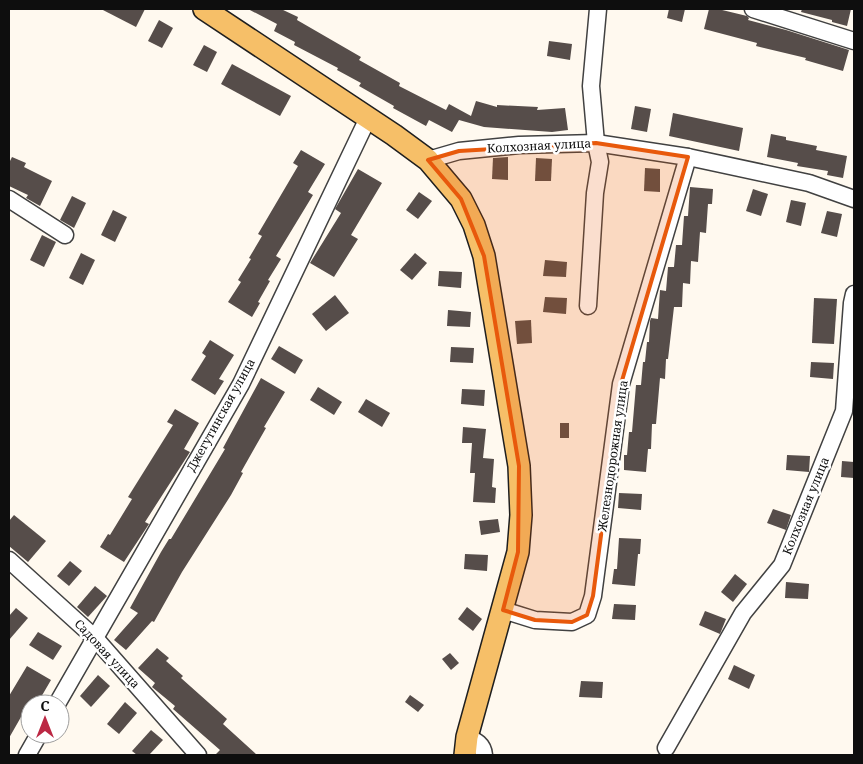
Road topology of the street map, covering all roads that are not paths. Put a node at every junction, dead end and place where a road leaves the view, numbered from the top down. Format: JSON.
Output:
{"nodes":[{"id":1,"x":204,"y":9,"type":"edge"},
{"id":2,"x":598,"y":9,"type":"edge"},
{"id":3,"x":753,"y":9,"type":"edge"},
{"id":4,"x":854,"y":41,"type":"edge"},
{"id":5,"x":368,"y":118,"type":"junction"},
{"id":6,"x":596,"y":143,"type":"junction"},
{"id":7,"x":688,"y":157,"type":"junction"},
{"id":8,"x":428,"y":160,"type":"junction"},
{"id":9,"x":9,"y":199,"type":"edge"},
{"id":10,"x":854,"y":199,"type":"edge"},
{"id":11,"x":65,"y":235,"type":"dead end"},
{"id":12,"x":854,"y":294,"type":"edge"},
{"id":13,"x":588,"y":306,"type":"dead end"},
{"id":14,"x":9,"y":560,"type":"edge"},
{"id":15,"x":503,"y":610,"type":"junction"},
{"id":16,"x":95,"y":638,"type":"junction"},
{"id":17,"x":63,"y":694,"type":"edge"},
{"id":18,"x":33,"y":744,"type":"edge"},
{"id":19,"x":466,"y":746,"type":"edge"},
{"id":20,"x":666,"y":748,"type":"dead end"},
{"id":21,"x":27,"y":755,"type":"edge"},
{"id":22,"x":198,"y":755,"type":"edge"},
{"id":23,"x":484,"y":755,"type":"edge"}],
"edges":[{"from":1,"to":5,"type":"main road"},
{"from":2,"to":6,"type":"street"},
{"from":3,"to":4,"type":"street"},
{"from":5,"to":8,"type":"main road"},
{"from":5,"to":16,"type":"street","name":"Джегутинская улица"},
{"from":6,"to":7,"type":"street","name":"Колхозная улица"},
{"from":6,"to":8,"type":"street","name":"Колхозная улица"},
{"from":6,"to":13,"type":"street"},
{"from":7,"to":10,"type":"street","name":"Колхозная улица"},
{"from":7,"to":15,"type":"street","name":"Железнодорожная улица"},
{"from":8,"to":15,"type":"main road"},
{"from":9,"to":11,"type":"street"},
{"from":12,"to":20,"type":"street","name":"Колхозная улица"},
{"from":14,"to":16,"type":"street","name":"Садовая улица"},
{"from":15,"to":19,"type":"main road"},
{"from":16,"to":17,"type":"street","name":"Джегутинская улица"},
{"from":16,"to":22,"type":"street","name":"Садовая улица"},
{"from":18,"to":21,"type":"street"},
{"from":19,"to":23,"type":"street"}]}
